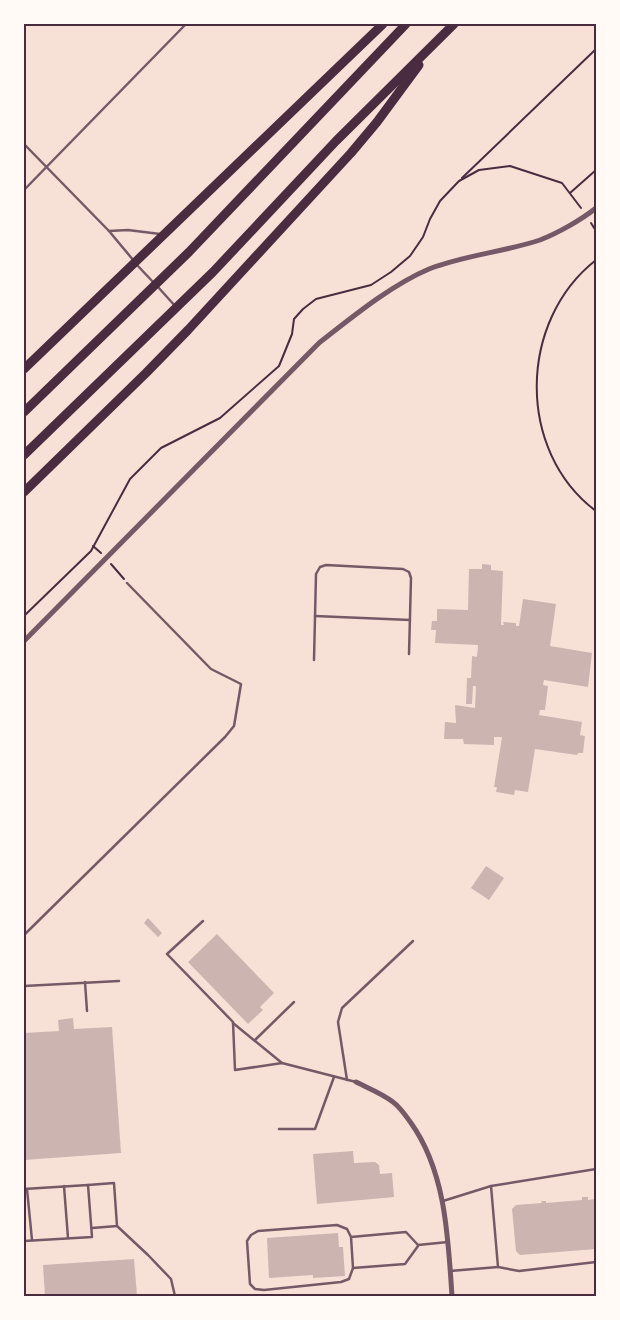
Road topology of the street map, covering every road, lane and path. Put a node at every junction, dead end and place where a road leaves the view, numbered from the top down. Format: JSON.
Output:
{"nodes":[{"id":1,"x":186,"y":24,"type":"edge"},
{"id":2,"x":383,"y":24,"type":"edge"},
{"id":3,"x":406,"y":24,"type":"edge"},
{"id":4,"x":454,"y":24,"type":"edge"},
{"id":5,"x":435,"y":44,"type":"junction"},
{"id":6,"x":596,"y":49,"type":"edge"},
{"id":7,"x":24,"y":144,"type":"edge"},
{"id":8,"x":47,"y":168,"type":"junction"},
{"id":9,"x":596,"y":170,"type":"edge"},
{"id":10,"x":459,"y":181,"type":"junction"},
{"id":11,"x":24,"y":190,"type":"edge"},
{"id":12,"x":570,"y":193,"type":"junction"},
{"id":13,"x":596,"y":208,"type":"edge"},
{"id":14,"x":583,"y":211,"type":"dead end"},
{"id":15,"x":589,"y":220,"type":"dead end"},
{"id":16,"x":109,"y":231,"type":"junction"},
{"id":17,"x":596,"y":231,"type":"edge"},
{"id":18,"x":164,"y":235,"type":"junction"},
{"id":19,"x":596,"y":260,"type":"edge"},
{"id":20,"x":135,"y":262,"type":"junction"},
{"id":21,"x":155,"y":284,"type":"junction"},
{"id":22,"x":177,"y":308,"type":"junction"},
{"id":23,"x":24,"y":369,"type":"edge"},
{"id":24,"x":24,"y":412,"type":"edge"},
{"id":25,"x":24,"y":455,"type":"edge"},
{"id":26,"x":24,"y":492,"type":"edge"},
{"id":27,"x":596,"y":511,"type":"edge"},
{"id":28,"x":93,"y":546,"type":"junction"},
{"id":29,"x":102,"y":555,"type":"dead end"},
{"id":30,"x":111,"y":564,"type":"dead end"},
{"id":31,"x":127,"y":583,"type":"joint"},
{"id":32,"x":24,"y":616,"type":"edge"},
{"id":33,"x":315,"y":616,"type":"junction"},
{"id":34,"x":410,"y":620,"type":"junction"},
{"id":35,"x":24,"y":641,"type":"edge"},
{"id":36,"x":409,"y":654,"type":"dead end"},
{"id":37,"x":314,"y":660,"type":"dead end"},
{"id":38,"x":203,"y":921,"type":"dead end"},
{"id":39,"x":24,"y":935,"type":"edge"},
{"id":40,"x":413,"y":941,"type":"dead end"},
{"id":41,"x":119,"y":980,"type":"dead end"},
{"id":42,"x":85,"y":982,"type":"junction"},
{"id":43,"x":24,"y":986,"type":"edge"},
{"id":44,"x":294,"y":1002,"type":"dead end"},
{"id":45,"x":86,"y":1011,"type":"dead end"},
{"id":46,"x":232,"y":1022,"type":"junction"},
{"id":47,"x":255,"y":1040,"type":"junction"},
{"id":48,"x":282,"y":1063,"type":"junction"},
{"id":49,"x":334,"y":1077,"type":"junction"},
{"id":50,"x":347,"y":1080,"type":"junction"},
{"id":51,"x":356,"y":1082,"type":"joint"},
{"id":52,"x":279,"y":1129,"type":"dead end"},
{"id":53,"x":596,"y":1170,"type":"edge"},
{"id":54,"x":88,"y":1185,"type":"junction"},
{"id":55,"x":64,"y":1186,"type":"junction"},
{"id":56,"x":491,"y":1186,"type":"junction"},
{"id":57,"x":25,"y":1189,"type":"edge"},
{"id":58,"x":442,"y":1201,"type":"junction"},
{"id":59,"x":117,"y":1226,"type":"junction"},
{"id":60,"x":92,"y":1228,"type":"junction"},
{"id":61,"x":351,"y":1237,"type":"junction"},
{"id":62,"x":68,"y":1238,"type":"junction"},
{"id":63,"x":32,"y":1240,"type":"junction"},
{"id":64,"x":24,"y":1241,"type":"edge"},
{"id":65,"x":448,"y":1242,"type":"junction"},
{"id":66,"x":418,"y":1245,"type":"junction"},
{"id":67,"x":596,"y":1262,"type":"edge"},
{"id":68,"x":498,"y":1267,"type":"junction"},
{"id":69,"x":354,"y":1268,"type":"junction"},
{"id":70,"x":450,"y":1271,"type":"junction"},
{"id":71,"x":175,"y":1296,"type":"edge"},
{"id":72,"x":452,"y":1296,"type":"edge"}],
"edges":[{"from":1,"to":8,"type":"lane"},
{"from":2,"to":18,"type":"highway"},
{"from":3,"to":21,"type":"highway"},
{"from":4,"to":5,"type":"highway"},
{"from":5,"to":22,"type":"highway"},
{"from":5,"to":26,"type":"highway"},
{"from":6,"to":10,"type":"path"},
{"from":7,"to":8,"type":"lane"},
{"from":8,"to":11,"type":"lane"},
{"from":8,"to":16,"type":"lane"},
{"from":9,"to":12,"type":"path"},
{"from":10,"to":12,"type":"path"},
{"from":10,"to":28,"type":"path"},
{"from":12,"to":14,"type":"path"},
{"from":13,"to":35,"type":"street"},
{"from":15,"to":17,"type":"path"},
{"from":16,"to":18,"type":"lane"},
{"from":16,"to":20,"type":"lane"},
{"from":18,"to":20,"type":"highway"},
{"from":19,"to":27,"type":"path"},
{"from":20,"to":21,"type":"lane"},
{"from":20,"to":23,"type":"highway"},
{"from":21,"to":22,"type":"lane"},
{"from":21,"to":24,"type":"highway"},
{"from":22,"to":25,"type":"highway"},
{"from":28,"to":29,"type":"path"},
{"from":28,"to":32,"type":"path"},
{"from":30,"to":31,"type":"path"},
{"from":31,"to":39,"type":"lane"},
{"from":33,"to":34,"type":"lane"},
{"from":33,"to":34,"type":"lane"},
{"from":33,"to":37,"type":"lane"},
{"from":34,"to":36,"type":"lane"},
{"from":38,"to":46,"type":"lane"},
{"from":40,"to":50,"type":"lane"},
{"from":41,"to":42,"type":"lane"},
{"from":42,"to":43,"type":"lane"},
{"from":42,"to":45,"type":"lane"},
{"from":44,"to":47,"type":"lane"},
{"from":46,"to":47,"type":"lane"},
{"from":46,"to":48,"type":"lane"},
{"from":47,"to":48,"type":"lane"},
{"from":48,"to":49,"type":"lane"},
{"from":49,"to":50,"type":"lane"},
{"from":49,"to":52,"type":"lane"},
{"from":50,"to":51,"type":"lane"},
{"from":51,"to":58,"type":"street"},
{"from":53,"to":56,"type":"lane"},
{"from":54,"to":55,"type":"lane"},
{"from":54,"to":59,"type":"lane"},
{"from":54,"to":60,"type":"lane"},
{"from":55,"to":57,"type":"lane"},
{"from":55,"to":62,"type":"lane"},
{"from":56,"to":58,"type":"lane"},
{"from":56,"to":68,"type":"lane"},
{"from":57,"to":63,"type":"lane"},
{"from":58,"to":65,"type":"street"},
{"from":59,"to":60,"type":"lane"},
{"from":59,"to":71,"type":"lane"},
{"from":60,"to":62,"type":"lane"},
{"from":61,"to":66,"type":"lane"},
{"from":61,"to":69,"type":"lane"},
{"from":61,"to":69,"type":"lane"},
{"from":62,"to":63,"type":"lane"},
{"from":63,"to":64,"type":"lane"},
{"from":65,"to":66,"type":"lane"},
{"from":65,"to":70,"type":"street"},
{"from":66,"to":69,"type":"lane"},
{"from":67,"to":68,"type":"lane"},
{"from":68,"to":70,"type":"lane"},
{"from":70,"to":72,"type":"street"}]}
